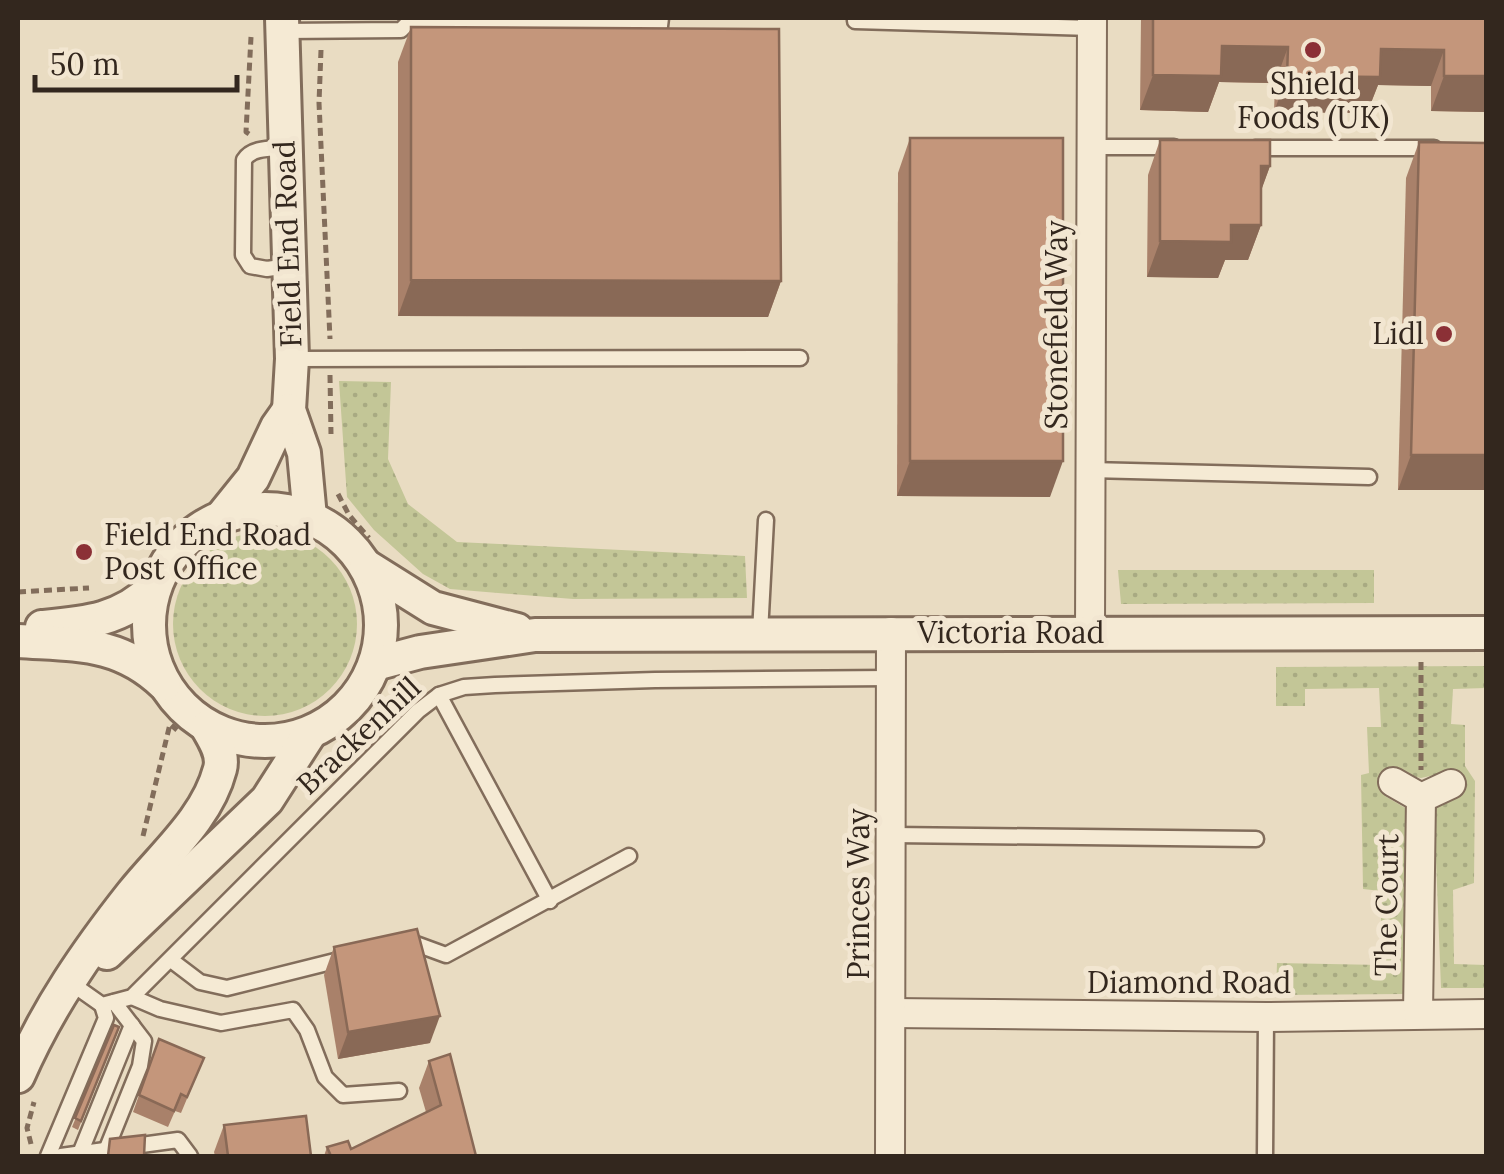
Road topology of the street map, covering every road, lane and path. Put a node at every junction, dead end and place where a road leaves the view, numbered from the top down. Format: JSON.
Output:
{"nodes":[{"id":1,"x":661,"y":18,"type":"edge"},
{"id":2,"x":855,"y":18,"type":"edge"},
{"id":3,"x":411,"y":19,"type":"edge"},
{"id":4,"x":1092,"y":23,"type":"edge"},
{"id":5,"x":272,"y":28,"type":"edge"},
{"id":6,"x":322,"y":33,"type":"junction"},
{"id":7,"x":1090,"y":147,"type":"junction"},
{"id":8,"x":275,"y":148,"type":"junction"},
{"id":9,"x":1189,"y":148,"type":"edge"},
{"id":10,"x":1248,"y":148,"type":"edge"},
{"id":11,"x":1447,"y":148,"type":"edge"},
{"id":12,"x":289,"y":266,"type":"junction"},
{"id":13,"x":292,"y":358,"type":"junction"},
{"id":14,"x":800,"y":358,"type":"dead end"},
{"id":15,"x":330,"y":360,"type":"junction"},
{"id":16,"x":289,"y":410,"type":"junction"},
{"id":17,"x":331,"y":440,"type":"dead end"},
{"id":18,"x":1089,"y":470,"type":"junction"},
{"id":19,"x":1369,"y":478,"type":"dead end"},
{"id":20,"x":334,"y":485,"type":"dead end"},
{"id":21,"x":213,"y":512,"type":"junction"},
{"id":22,"x":310,"y":517,"type":"junction"},
{"id":23,"x":766,"y":520,"type":"dead end"},
{"id":24,"x":369,"y":554,"type":"junction"},
{"id":25,"x":151,"y":575,"type":"junction"},
{"id":26,"x":97,"y":588,"type":"dead end"},
{"id":27,"x":18,"y":592,"type":"edge"},
{"id":28,"x":18,"y":628,"type":"edge"},
{"id":29,"x":891,"y":632,"type":"junction"},
{"id":30,"x":1090,"y":633,"type":"junction"},
{"id":31,"x":1486,"y":633,"type":"edge"},
{"id":32,"x":760,"y":634,"type":"junction"},
{"id":33,"x":536,"y":635,"type":"junction"},
{"id":34,"x":18,"y":641,"type":"edge"},
{"id":35,"x":1420,"y":662,"type":"dead end"},
{"id":36,"x":375,"y":664,"type":"junction"},
{"id":37,"x":890,"y":678,"type":"junction"},
{"id":38,"x":411,"y":683,"type":"dead end"},
{"id":39,"x":439,"y":696,"type":"junction"},
{"id":40,"x":160,"y":699,"type":"junction"},
{"id":41,"x":170,"y":724,"type":"junction"},
{"id":42,"x":194,"y":730,"type":"junction"},
{"id":43,"x":310,"y":734,"type":"junction"},
{"id":44,"x":323,"y":774,"type":"dead end"},
{"id":45,"x":1393,"y":782,"type":"dead end"},
{"id":46,"x":1451,"y":784,"type":"dead end"},
{"id":47,"x":1421,"y":798,"type":"junction"},
{"id":48,"x":893,"y":834,"type":"junction"},
{"id":49,"x":1256,"y":839,"type":"dead end"},
{"id":50,"x":141,"y":842,"type":"dead end"},
{"id":51,"x":628,"y":856,"type":"dead end"},
{"id":52,"x":550,"y":900,"type":"junction"},
{"id":53,"x":391,"y":946,"type":"edge"},
{"id":54,"x":355,"y":956,"type":"edge"},
{"id":55,"x":171,"y":960,"type":"junction"},
{"id":56,"x":70,"y":983,"type":"junction"},
{"id":57,"x":132,"y":996,"type":"junction"},
{"id":58,"x":108,"y":1003,"type":"junction"},
{"id":59,"x":892,"y":1013,"type":"junction"},
{"id":60,"x":1418,"y":1014,"type":"junction"},
{"id":61,"x":1486,"y":1014,"type":"edge"},
{"id":62,"x":1266,"y":1017,"type":"junction"},
{"id":63,"x":132,"y":1025,"type":"junction"},
{"id":64,"x":27,"y":1084,"type":"edge"},
{"id":65,"x":398,"y":1092,"type":"dead end"},
{"id":66,"x":106,"y":1148,"type":"junction"},
{"id":67,"x":81,"y":1151,"type":"junction"},
{"id":68,"x":35,"y":1156,"type":"edge"},
{"id":69,"x":48,"y":1156,"type":"edge"},
{"id":70,"x":61,"y":1156,"type":"edge"},
{"id":71,"x":190,"y":1156,"type":"edge"},
{"id":72,"x":890,"y":1156,"type":"edge"},
{"id":73,"x":1265,"y":1156,"type":"edge"}],
"edges":[{"from":1,"to":3,"type":"lane"},
{"from":2,"to":4,"type":"lane"},
{"from":3,"to":6,"type":"lane"},
{"from":4,"to":7,"type":"street","name":"Stonefield Way"},
{"from":5,"to":6,"type":"lane"},
{"from":5,"to":8,"type":"street","name":"Field End Road"},
{"from":5,"to":8,"type":"path"},
{"from":6,"to":15,"type":"path"},
{"from":7,"to":9,"type":"lane"},
{"from":7,"to":18,"type":"street","name":"Stonefield Way"},
{"from":8,"to":12,"type":"street","name":"Field End Road"},
{"from":8,"to":12,"type":"lane"},
{"from":10,"to":11,"type":"lane"},
{"from":12,"to":13,"type":"street","name":"Field End Road"},
{"from":13,"to":15,"type":"lane"},
{"from":13,"to":16,"type":"street","name":"Field End Road"},
{"from":14,"to":15,"type":"lane"},
{"from":15,"to":17,"type":"path"},
{"from":16,"to":21,"type":"street","name":"Field End Road"},
{"from":16,"to":22,"type":"street","name":"Field End Road"},
{"from":18,"to":19,"type":"lane"},
{"from":18,"to":30,"type":"street","name":"Stonefield Way"},
{"from":20,"to":24,"type":"path"},
{"from":21,"to":22,"type":"street"},
{"from":21,"to":25,"type":"path"},
{"from":21,"to":25,"type":"street"},
{"from":22,"to":24,"type":"street"},
{"from":23,"to":32,"type":"lane"},
{"from":24,"to":33,"type":"street","name":"Victoria Road"},
{"from":24,"to":36,"type":"street"},
{"from":25,"to":28,"type":"street"},
{"from":25,"to":40,"type":"street"},
{"from":26,"to":27,"type":"path"},
{"from":29,"to":30,"type":"street","name":"Victoria Road"},
{"from":29,"to":32,"type":"street","name":"Victoria Road"},
{"from":29,"to":37,"type":"street","name":"Princes Way"},
{"from":30,"to":31,"type":"street","name":"Victoria Road"},
{"from":32,"to":33,"type":"street","name":"Victoria Road"},
{"from":33,"to":36,"type":"street","name":"Victoria Road"},
{"from":34,"to":40,"type":"street"},
{"from":35,"to":47,"type":"path"},
{"from":36,"to":43,"type":"street"},
{"from":37,"to":39,"type":"lane","name":"Brackenhill"},
{"from":37,"to":48,"type":"street","name":"Princes Way"},
{"from":38,"to":44,"type":"path"},
{"from":39,"to":52,"type":"lane"},
{"from":39,"to":55,"type":"lane","name":"Brackenhill"},
{"from":40,"to":41,"type":"path"},
{"from":40,"to":42,"type":"street"},
{"from":41,"to":42,"type":"path"},
{"from":41,"to":50,"type":"path"},
{"from":42,"to":43,"type":"street"},
{"from":42,"to":56,"type":"street"},
{"from":43,"to":56,"type":"street"},
{"from":45,"to":47,"type":"street"},
{"from":46,"to":47,"type":"street"},
{"from":47,"to":60,"type":"street","name":"The Court"},
{"from":48,"to":49,"type":"lane"},
{"from":48,"to":59,"type":"street","name":"Princes Way"},
{"from":51,"to":52,"type":"lane"},
{"from":52,"to":53,"type":"lane"},
{"from":54,"to":55,"type":"lane"},
{"from":55,"to":57,"type":"lane","name":"Brackenhill"},
{"from":56,"to":58,"type":"lane"},
{"from":56,"to":64,"type":"street"},
{"from":57,"to":58,"type":"lane","name":"Brackenhill"},
{"from":57,"to":65,"type":"lane"},
{"from":58,"to":63,"type":"lane"},
{"from":58,"to":69,"type":"lane"},
{"from":59,"to":62,"type":"street","name":"Diamond Road"},
{"from":59,"to":72,"type":"street","name":"Princes Way"},
{"from":60,"to":61,"type":"street","name":"Diamond Road"},
{"from":60,"to":62,"type":"street","name":"Diamond Road"},
{"from":62,"to":73,"type":"lane"},
{"from":63,"to":66,"type":"lane"},
{"from":63,"to":67,"type":"lane"},
{"from":64,"to":68,"type":"path"},
{"from":66,"to":67,"type":"lane"},
{"from":66,"to":71,"type":"lane"},
{"from":67,"to":70,"type":"lane"}]}
